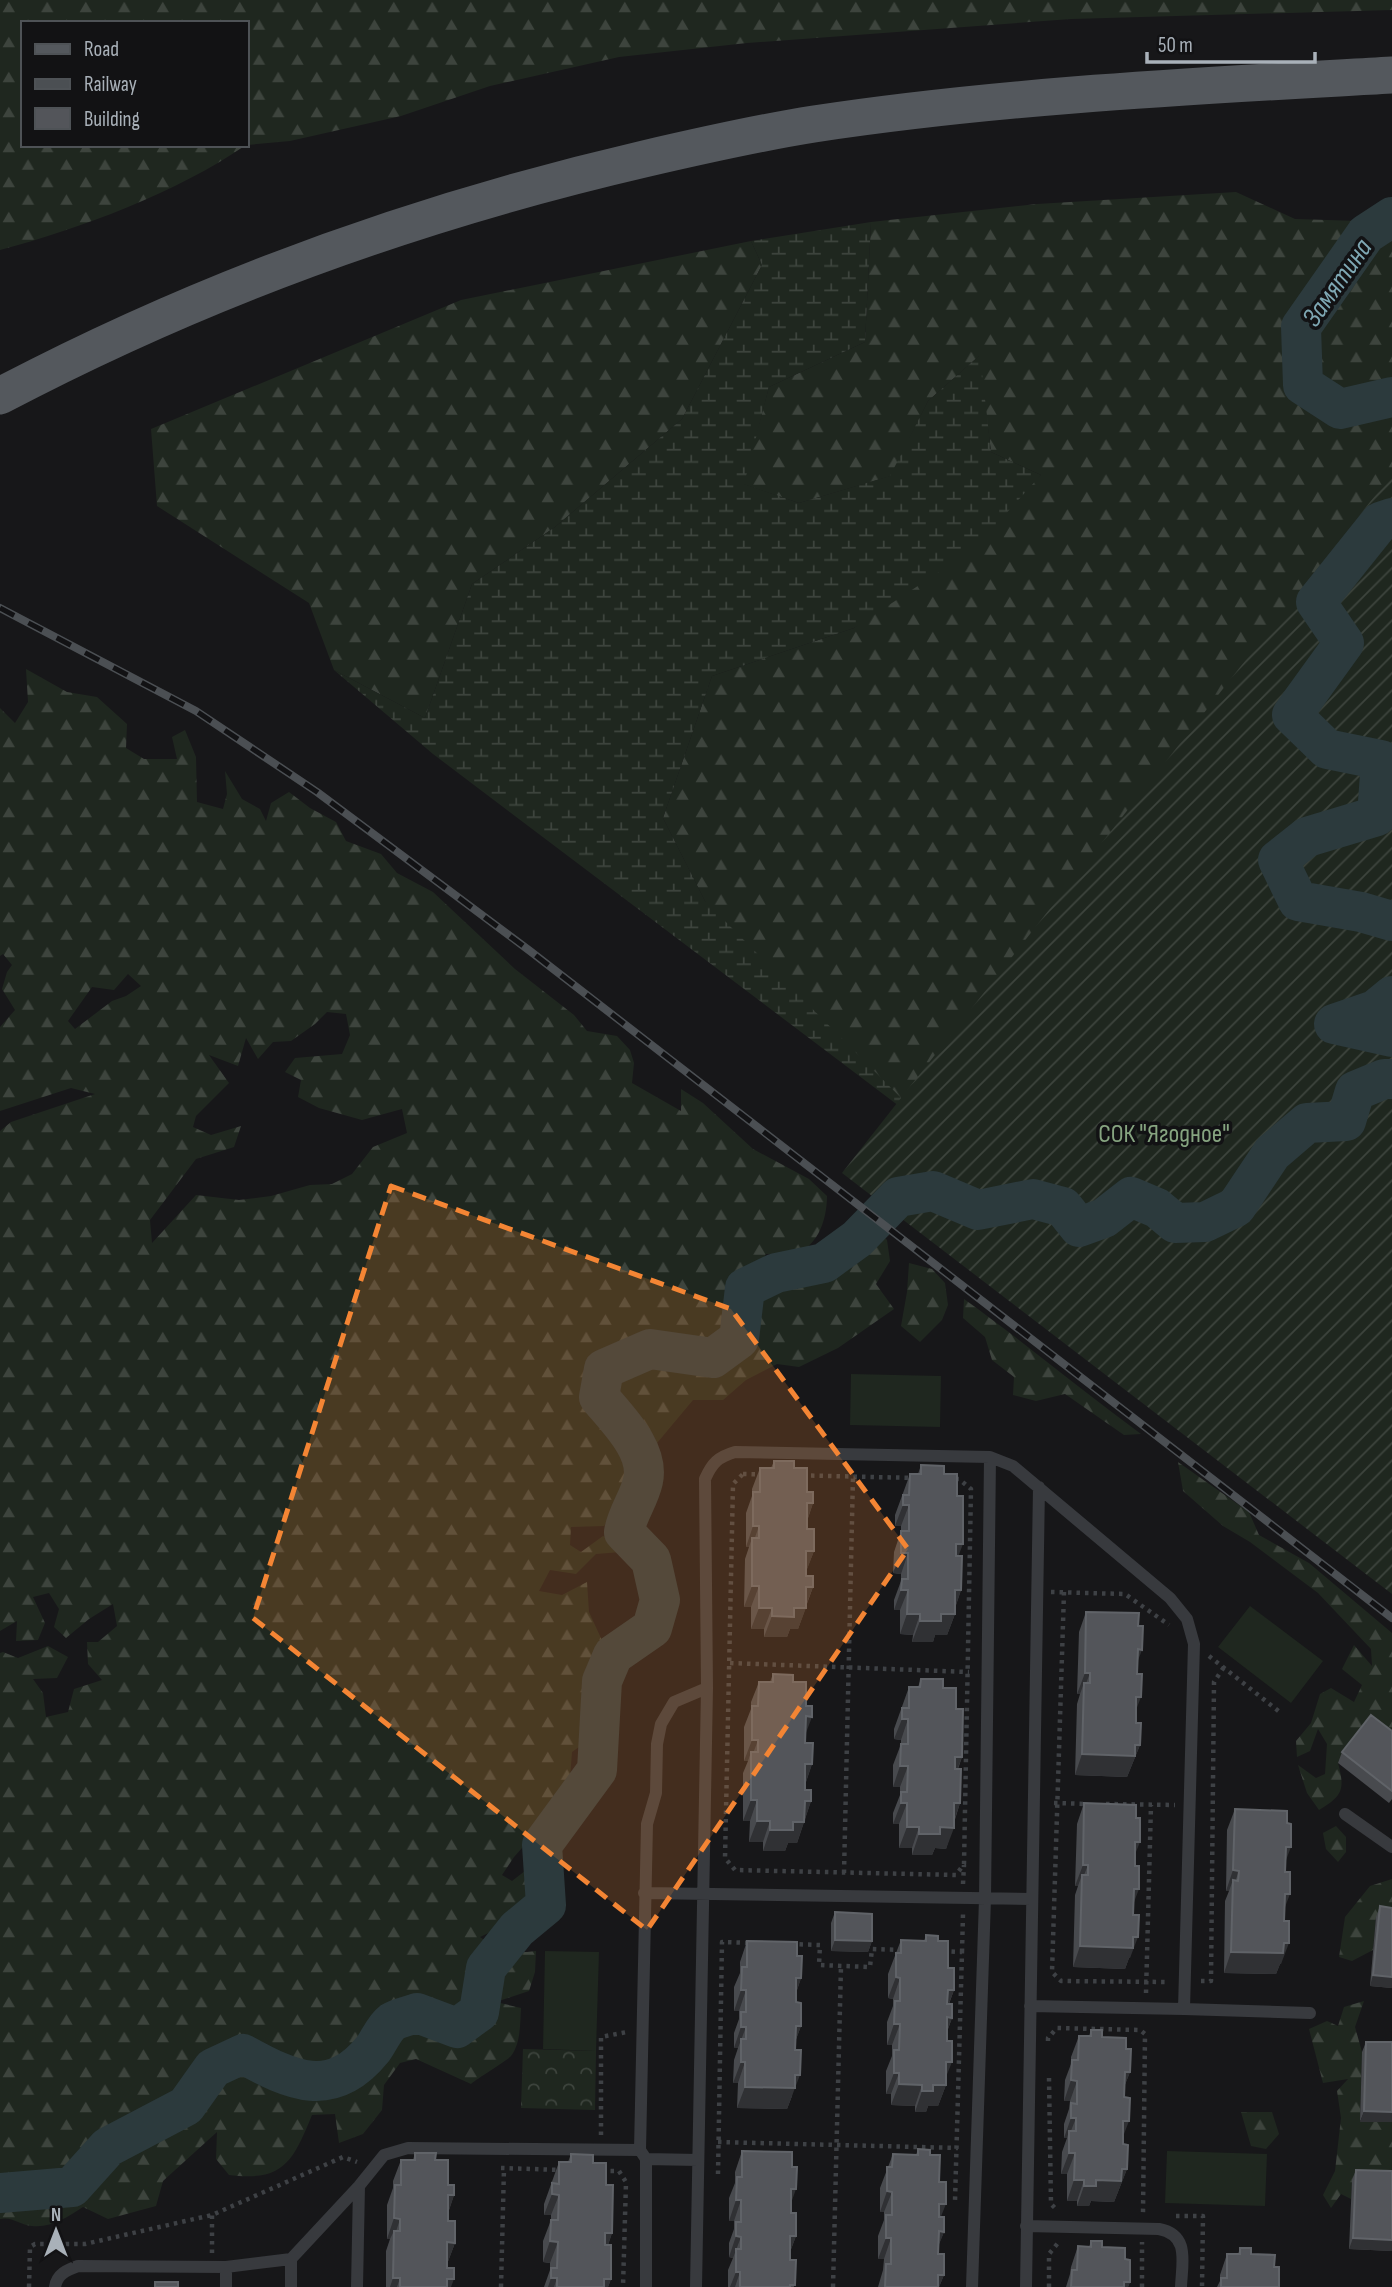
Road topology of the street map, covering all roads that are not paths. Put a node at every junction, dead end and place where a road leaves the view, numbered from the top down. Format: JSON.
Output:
{"nodes":[{"id":1,"x":1392,"y":75,"type":"edge"},
{"id":2,"x":0,"y":397,"type":"edge"},
{"id":3,"x":990,"y":1457,"type":"junction"},
{"id":4,"x":1039,"y":1487,"type":"junction"},
{"id":5,"x":706,"y":1688,"type":"junction"},
{"id":6,"x":1345,"y":1814,"type":"dead end"},
{"id":7,"x":1392,"y":1847,"type":"edge"},
{"id":8,"x":644,"y":1893,"type":"junction"},
{"id":9,"x":703,"y":1894,"type":"junction"},
{"id":10,"x":985,"y":1899,"type":"junction"},
{"id":11,"x":1031,"y":1899,"type":"junction"},
{"id":12,"x":1030,"y":2006,"type":"junction"},
{"id":13,"x":1184,"y":2009,"type":"junction"},
{"id":14,"x":1310,"y":2013,"type":"dead end"},
{"id":15,"x":643,"y":2155,"type":"junction"},
{"id":16,"x":698,"y":2160,"type":"junction"},
{"id":17,"x":359,"y":2186,"type":"junction"},
{"id":18,"x":1026,"y":2226,"type":"junction"},
{"id":19,"x":291,"y":2259,"type":"junction"},
{"id":20,"x":226,"y":2267,"type":"junction"},
{"id":21,"x":55,"y":2287,"type":"edge"},
{"id":22,"x":226,"y":2287,"type":"edge"},
{"id":23,"x":291,"y":2287,"type":"edge"},
{"id":24,"x":357,"y":2287,"type":"edge"},
{"id":25,"x":646,"y":2287,"type":"edge"},
{"id":26,"x":696,"y":2287,"type":"edge"},
{"id":27,"x":972,"y":2287,"type":"edge"},
{"id":28,"x":1026,"y":2287,"type":"edge"},
{"id":29,"x":1181,"y":2287,"type":"edge"}],
"edges":[{"from":1,"to":2,"type":"main road"},
{"from":3,"to":4,"type":"lane"},
{"from":3,"to":5,"type":"lane"},
{"from":3,"to":10,"type":"lane"},
{"from":4,"to":11,"type":"lane"},
{"from":4,"to":13,"type":"lane"},
{"from":5,"to":8,"type":"lane"},
{"from":5,"to":9,"type":"lane"},
{"from":6,"to":7,"type":"lane"},
{"from":8,"to":9,"type":"lane"},
{"from":8,"to":15,"type":"lane"},
{"from":9,"to":10,"type":"lane"},
{"from":9,"to":16,"type":"lane"},
{"from":10,"to":11,"type":"lane"},
{"from":10,"to":27,"type":"lane"},
{"from":11,"to":12,"type":"lane"},
{"from":12,"to":13,"type":"lane"},
{"from":12,"to":18,"type":"lane"},
{"from":13,"to":14,"type":"lane"},
{"from":15,"to":16,"type":"lane"},
{"from":15,"to":17,"type":"lane"},
{"from":15,"to":25,"type":"lane"},
{"from":16,"to":26,"type":"lane"},
{"from":17,"to":19,"type":"lane"},
{"from":17,"to":24,"type":"lane"},
{"from":18,"to":28,"type":"lane"},
{"from":18,"to":29,"type":"lane"},
{"from":19,"to":20,"type":"lane"},
{"from":19,"to":23,"type":"lane"},
{"from":20,"to":21,"type":"lane"},
{"from":20,"to":22,"type":"lane"}]}
